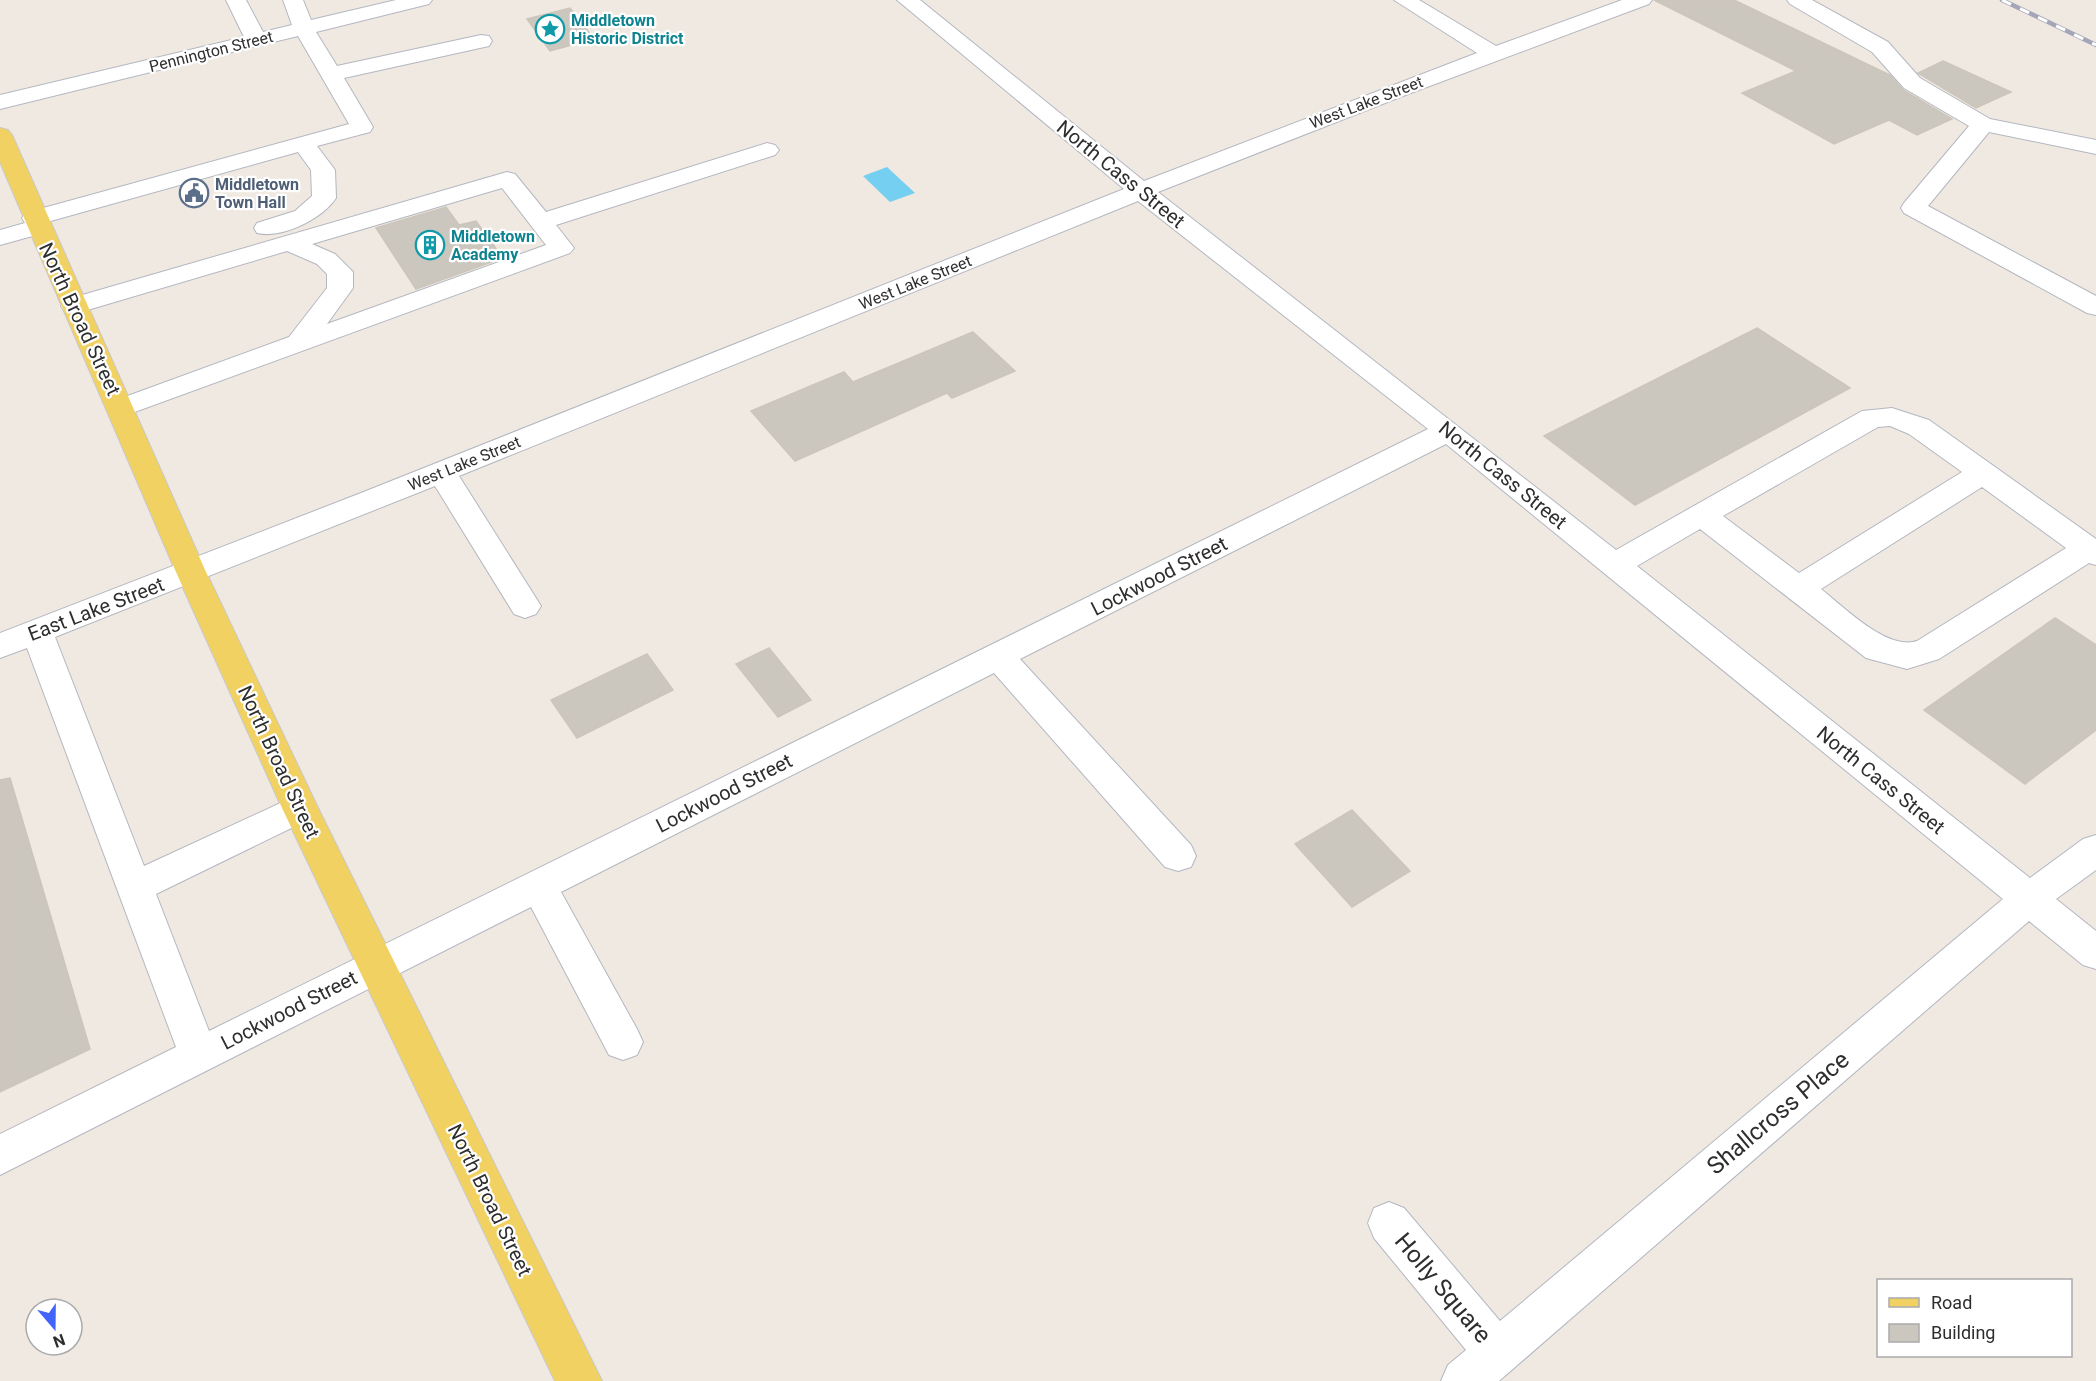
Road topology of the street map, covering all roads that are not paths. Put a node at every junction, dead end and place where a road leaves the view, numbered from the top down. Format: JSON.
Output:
{"nodes":[{"id":1,"x":236,"y":0,"type":"edge"},
{"id":2,"x":293,"y":0,"type":"edge"},
{"id":3,"x":422,"y":0,"type":"edge"},
{"id":4,"x":907,"y":0,"type":"edge"},
{"id":5,"x":1404,"y":0,"type":"edge"},
{"id":6,"x":1642,"y":0,"type":"edge"},
{"id":7,"x":1797,"y":0,"type":"edge"},
{"id":8,"x":378,"y":5,"type":"edge"},
{"id":9,"x":304,"y":29,"type":"junction"},
{"id":10,"x":256,"y":40,"type":"junction"},
{"id":11,"x":481,"y":41,"type":"dead end"},
{"id":12,"x":1493,"y":53,"type":"junction"},
{"id":13,"x":331,"y":74,"type":"junction"},
{"id":14,"x":0,"y":102,"type":"edge"},
{"id":15,"x":1983,"y":124,"type":"junction"},
{"id":16,"x":0,"y":135,"type":"edge"},
{"id":17,"x":303,"y":143,"type":"junction"},
{"id":18,"x":2096,"y":147,"type":"edge"},
{"id":19,"x":767,"y":150,"type":"dead end"},
{"id":20,"x":1142,"y":191,"type":"junction"},
{"id":21,"x":36,"y":222,"type":"junction"},
{"id":22,"x":541,"y":222,"type":"junction"},
{"id":23,"x":0,"y":238,"type":"edge"},
{"id":24,"x":289,"y":243,"type":"junction"},
{"id":25,"x":70,"y":297,"type":"junction"},
{"id":26,"x":2096,"y":307,"type":"edge"},
{"id":27,"x":299,"y":343,"type":"junction"},
{"id":28,"x":121,"y":408,"type":"junction"},
{"id":29,"x":1448,"y":431,"type":"junction"},
{"id":30,"x":441,"y":471,"type":"junction"},
{"id":31,"x":1983,"y":473,"type":"junction"},
{"id":32,"x":1702,"y":515,"type":"junction"},
{"id":33,"x":2092,"y":552,"type":"edge"},
{"id":34,"x":1614,"y":565,"type":"junction"},
{"id":35,"x":191,"y":572,"type":"junction"},
{"id":36,"x":1798,"y":590,"type":"junction"},
{"id":37,"x":525,"y":606,"type":"dead end"},
{"id":38,"x":37,"y":632,"type":"junction"},
{"id":39,"x":0,"y":646,"type":"edge"},
{"id":40,"x":998,"y":656,"type":"junction"},
{"id":41,"x":300,"y":808,"type":"junction"},
{"id":42,"x":2096,"y":850,"type":"edge"},
{"id":43,"x":1178,"y":856,"type":"dead end"},
{"id":44,"x":538,"y":886,"type":"junction"},
{"id":45,"x":135,"y":887,"type":"junction"},
{"id":46,"x":2028,"y":899,"type":"junction"},
{"id":47,"x":2096,"y":953,"type":"edge"},
{"id":48,"x":375,"y":967,"type":"junction"},
{"id":49,"x":623,"y":1042,"type":"dead end"},
{"id":50,"x":199,"y":1056,"type":"junction"},
{"id":51,"x":0,"y":1155,"type":"edge"},
{"id":52,"x":1389,"y":1223,"type":"dead end"},
{"id":53,"x":1497,"y":1352,"type":"junction"},
{"id":54,"x":579,"y":1381,"type":"edge"},
{"id":55,"x":1464,"y":1381,"type":"edge"}],
"edges":[{"from":1,"to":10,"type":"street"},
{"from":2,"to":9,"type":"street"},
{"from":3,"to":8,"type":"street","name":"Pennington Street"},
{"from":4,"to":20,"type":"street","name":"North Cass Street"},
{"from":5,"to":12,"type":"street"},
{"from":6,"to":12,"type":"street","name":"West Lake Street"},
{"from":7,"to":15,"type":"street"},
{"from":8,"to":9,"type":"street","name":"Pennington Street"},
{"from":9,"to":10,"type":"street","name":"Pennington Street"},
{"from":9,"to":13,"type":"street"},
{"from":10,"to":14,"type":"street","name":"Pennington Street"},
{"from":11,"to":13,"type":"street"},
{"from":12,"to":20,"type":"street","name":"West Lake Street"},
{"from":13,"to":17,"type":"street"},
{"from":15,"to":18,"type":"street"},
{"from":15,"to":26,"type":"street"},
{"from":16,"to":21,"type":"main road","name":"North Broad Street"},
{"from":17,"to":21,"type":"street"},
{"from":17,"to":25,"type":"street"},
{"from":19,"to":22,"type":"street"},
{"from":20,"to":29,"type":"street","name":"North Cass Street"},
{"from":20,"to":30,"type":"street","name":"West Lake Street"},
{"from":21,"to":23,"type":"street"},
{"from":21,"to":25,"type":"main road","name":"North Broad Street"},
{"from":22,"to":24,"type":"street"},
{"from":22,"to":27,"type":"street"},
{"from":24,"to":25,"type":"street"},
{"from":24,"to":27,"type":"street"},
{"from":25,"to":28,"type":"main road","name":"North Broad Street"},
{"from":27,"to":28,"type":"street"},
{"from":28,"to":35,"type":"main road","name":"North Broad Street"},
{"from":29,"to":34,"type":"street","name":"North Cass Street"},
{"from":29,"to":40,"type":"street","name":"Lockwood Street"},
{"from":30,"to":35,"type":"street","name":"West Lake Street"},
{"from":30,"to":37,"type":"street"},
{"from":31,"to":32,"type":"street"},
{"from":31,"to":33,"type":"street"},
{"from":31,"to":36,"type":"street"},
{"from":32,"to":34,"type":"street"},
{"from":32,"to":36,"type":"street"},
{"from":33,"to":36,"type":"street"},
{"from":34,"to":46,"type":"street","name":"North Cass Street"},
{"from":35,"to":38,"type":"street","name":"East Lake Street"},
{"from":35,"to":41,"type":"main road","name":"North Broad Street"},
{"from":38,"to":39,"type":"street","name":"East Lake Street"},
{"from":38,"to":45,"type":"street"},
{"from":40,"to":43,"type":"street"},
{"from":40,"to":44,"type":"street","name":"Lockwood Street"},
{"from":41,"to":45,"type":"street"},
{"from":41,"to":48,"type":"main road","name":"North Broad Street"},
{"from":42,"to":46,"type":"street","name":"Shallcross Place"},
{"from":44,"to":48,"type":"street","name":"Lockwood Street"},
{"from":44,"to":49,"type":"street"},
{"from":45,"to":50,"type":"street"},
{"from":46,"to":47,"type":"street","name":"North Cass Street"},
{"from":46,"to":53,"type":"street","name":"Shallcross Place"},
{"from":48,"to":50,"type":"street","name":"Lockwood Street"},
{"from":48,"to":54,"type":"main road","name":"North Broad Street"},
{"from":50,"to":51,"type":"street","name":"Lockwood Street"},
{"from":52,"to":53,"type":"street","name":"Holly Square"},
{"from":53,"to":55,"type":"street","name":"Shallcross Place"}]}
